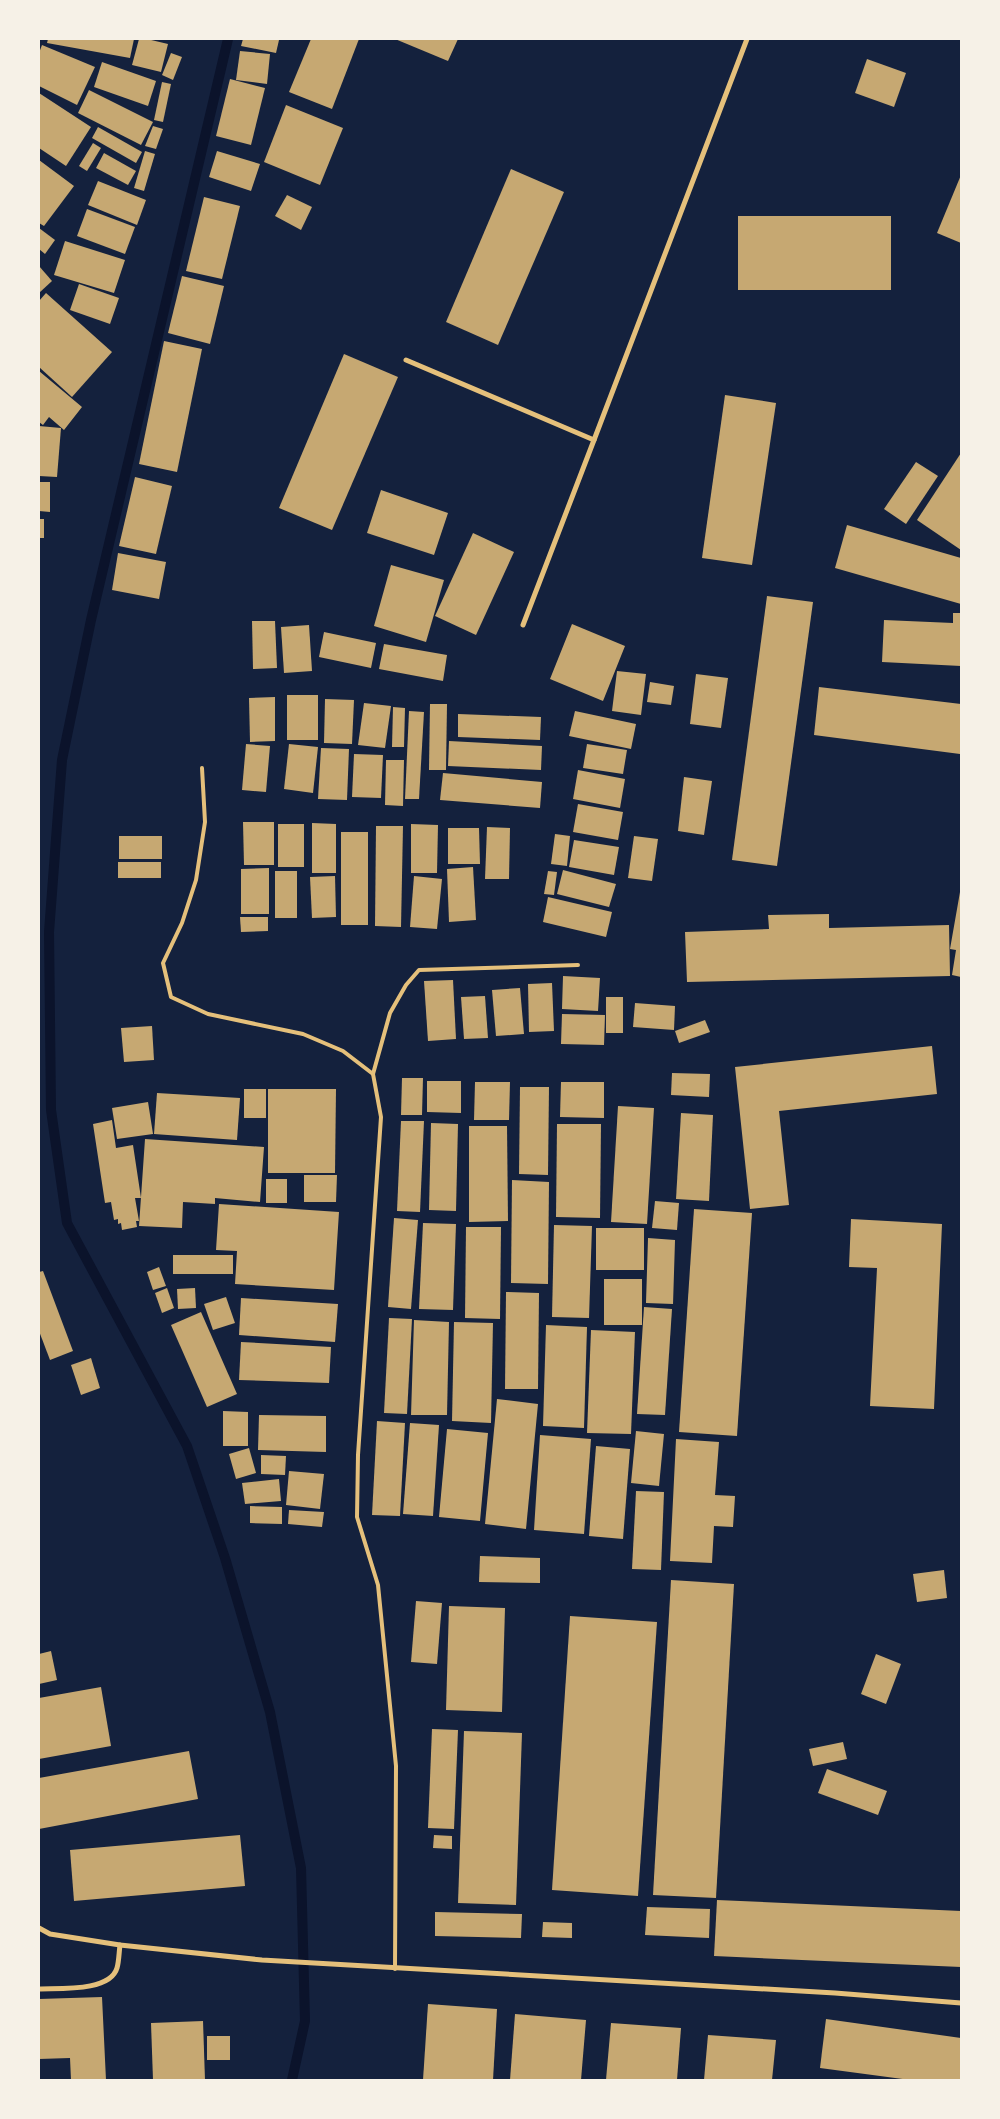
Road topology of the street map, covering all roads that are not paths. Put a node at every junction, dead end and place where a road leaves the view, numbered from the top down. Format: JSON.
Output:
{"nodes":[{"id":1,"x":747,"y":39,"type":"edge"},
{"id":2,"x":406,"y":360,"type":"dead end"},
{"id":3,"x":594,"y":440,"type":"junction"},
{"id":4,"x":523,"y":625,"type":"dead end"},
{"id":5,"x":202,"y":768,"type":"dead end"},
{"id":6,"x":578,"y":964,"type":"dead end"},
{"id":7,"x":373,"y":1074,"type":"junction"},
{"id":8,"x":39,"y":1928,"type":"edge"},
{"id":9,"x":120,"y":1945,"type":"junction"},
{"id":10,"x":395,"y":1969,"type":"junction"},
{"id":11,"x":39,"y":1989,"type":"edge"},
{"id":12,"x":961,"y":2003,"type":"edge"}],
"edges":[{"from":1,"to":3,"type":"street"},
{"from":2,"to":3,"type":"street"},
{"from":3,"to":4,"type":"street"},
{"from":5,"to":7,"type":"lane"},
{"from":6,"to":7,"type":"lane"},
{"from":7,"to":10,"type":"lane"},
{"from":8,"to":9,"type":"street"},
{"from":9,"to":10,"type":"street"},
{"from":9,"to":11,"type":"street"},
{"from":10,"to":12,"type":"street"}]}
